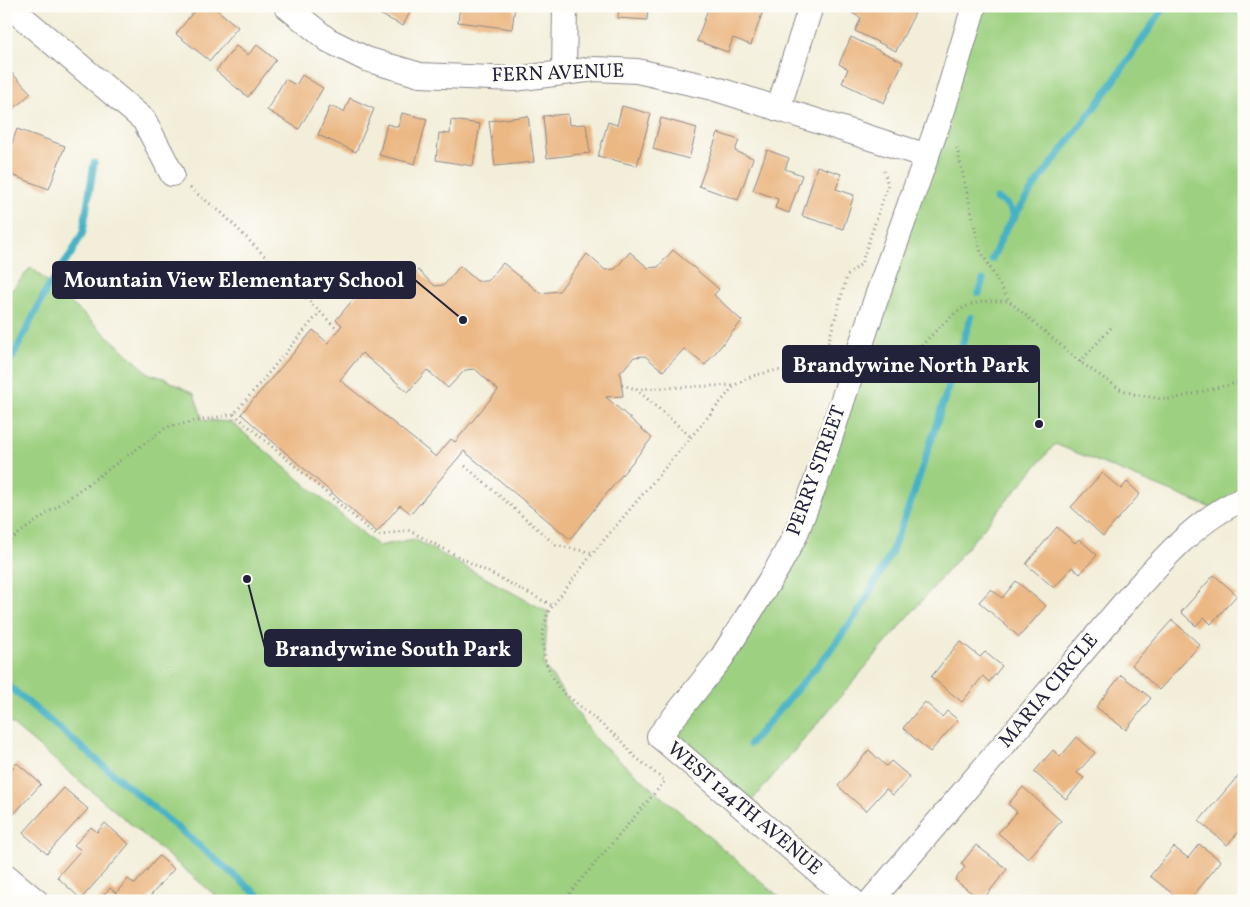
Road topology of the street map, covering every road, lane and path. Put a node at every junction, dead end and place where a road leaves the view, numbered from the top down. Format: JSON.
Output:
{"nodes":[{"id":1,"x":9,"y":6,"type":"edge"},
{"id":2,"x":286,"y":6,"type":"edge"},
{"id":3,"x":564,"y":6,"type":"edge"},
{"id":4,"x":811,"y":6,"type":"edge"},
{"id":5,"x":974,"y":6,"type":"edge"},
{"id":6,"x":564,"y":72,"type":"junction"},
{"id":7,"x":778,"y":110,"type":"junction"},
{"id":8,"x":957,"y":148,"type":"dead end"},
{"id":9,"x":927,"y":156,"type":"junction"},
{"id":10,"x":884,"y":172,"type":"dead end"},
{"id":11,"x":172,"y":174,"type":"joint"},
{"id":12,"x":1009,"y":301,"type":"junction"},
{"id":13,"x":320,"y":312,"type":"junction"},
{"id":14,"x":1112,"y":327,"type":"dead end"},
{"id":15,"x":338,"y":330,"type":"dead end"},
{"id":16,"x":1080,"y":362,"type":"junction"},
{"id":17,"x":886,"y":380,"type":"dead end"},
{"id":18,"x":1242,"y":381,"type":"edge"},
{"id":19,"x":622,"y":385,"type":"dead end"},
{"id":20,"x":735,"y":385,"type":"junction"},
{"id":21,"x":636,"y":389,"type":"junction"},
{"id":22,"x":1244,"y":393,"type":"edge"},
{"id":23,"x":234,"y":414,"type":"junction"},
{"id":24,"x":692,"y":437,"type":"junction"},
{"id":25,"x":465,"y":466,"type":"dead end"},
{"id":26,"x":1244,"y":499,"type":"edge"},
{"id":27,"x":6,"y":543,"type":"edge"},
{"id":28,"x":593,"y":553,"type":"junction"},
{"id":29,"x":553,"y":606,"type":"junction"},
{"id":30,"x":659,"y":736,"type":"joint"},
{"id":31,"x":6,"y":876,"type":"edge"},
{"id":32,"x":36,"y":901,"type":"edge"},
{"id":33,"x":563,"y":901,"type":"edge"},
{"id":34,"x":853,"y":901,"type":"edge"},
{"id":35,"x":872,"y":901,"type":"edge"}],
"edges":[{"from":1,"to":11,"type":"street"},
{"from":2,"to":6,"type":"street","name":"FERN AVENUE"},
{"from":3,"to":6,"type":"street"},
{"from":4,"to":7,"type":"street"},
{"from":5,"to":9,"type":"street","name":"PERRY STREET"},
{"from":6,"to":7,"type":"street","name":"FERN AVENUE"},
{"from":7,"to":9,"type":"street","name":"FERN AVENUE"},
{"from":8,"to":12,"type":"path"},
{"from":9,"to":30,"type":"street","name":"PERRY STREET"},
{"from":10,"to":20,"type":"path"},
{"from":11,"to":13,"type":"path"},
{"from":12,"to":16,"type":"path"},
{"from":12,"to":17,"type":"path"},
{"from":13,"to":15,"type":"path"},
{"from":13,"to":23,"type":"path"},
{"from":14,"to":16,"type":"path"},
{"from":16,"to":18,"type":"path"},
{"from":18,"to":22,"type":"path"},
{"from":19,"to":21,"type":"path"},
{"from":20,"to":21,"type":"path"},
{"from":20,"to":24,"type":"path"},
{"from":21,"to":24,"type":"path"},
{"from":23,"to":27,"type":"path"},
{"from":23,"to":29,"type":"path"},
{"from":24,"to":28,"type":"path"},
{"from":25,"to":28,"type":"path"},
{"from":26,"to":35,"type":"street","name":"MARIA CIRCLE"},
{"from":28,"to":29,"type":"path"},
{"from":29,"to":33,"type":"path"},
{"from":30,"to":34,"type":"street","name":"WEST 124TH AVENUE"},
{"from":31,"to":32,"type":"street"}]}
